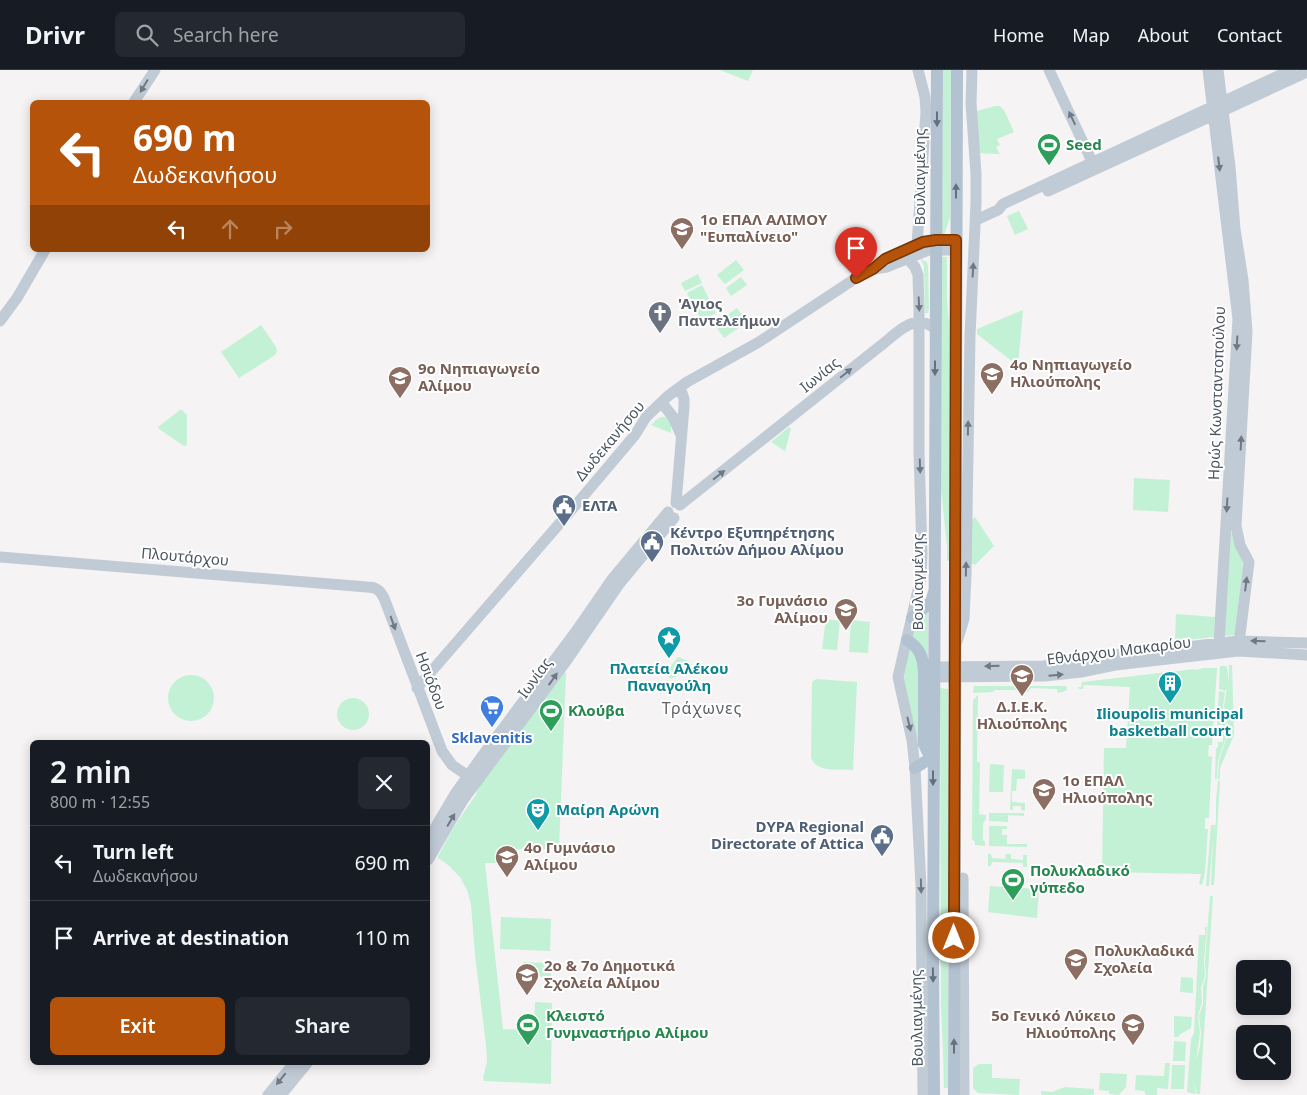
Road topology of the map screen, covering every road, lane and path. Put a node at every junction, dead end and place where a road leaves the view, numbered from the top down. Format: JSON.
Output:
{"nodes":[{"id":1,"x":155,"y":70,"type":"edge"},
{"id":2,"x":918,"y":70,"type":"edge"},
{"id":3,"x":937,"y":70,"type":"edge"},
{"id":4,"x":957,"y":70,"type":"edge"},
{"id":5,"x":972,"y":70,"type":"edge"},
{"id":6,"x":1049,"y":70,"type":"edge"},
{"id":7,"x":1208,"y":70,"type":"edge"},
{"id":8,"x":1218,"y":70,"type":"edge"},
{"id":9,"x":1291,"y":70,"type":"edge"},
{"id":10,"x":1307,"y":72,"type":"edge"},
{"id":11,"x":135,"y":100,"type":"edge"},
{"id":12,"x":1217,"y":109,"type":"junction"},
{"id":13,"x":1094,"y":166,"type":"junction"},
{"id":14,"x":976,"y":220,"type":"junction"},
{"id":15,"x":917,"y":244,"type":"junction"},
{"id":16,"x":936,"y":244,"type":"junction"},
{"id":17,"x":956,"y":245,"type":"junction"},
{"id":18,"x":44,"y":252,"type":"edge"},
{"id":19,"x":907,"y":258,"type":"junction"},
{"id":20,"x":873,"y":269,"type":"junction"},
{"id":21,"x":0,"y":320,"type":"edge"},
{"id":22,"x":920,"y":322,"type":"junction"},
{"id":23,"x":936,"y":329,"type":"junction"},
{"id":24,"x":680,"y":387,"type":"junction"},
{"id":25,"x":662,"y":403,"type":"junction"},
{"id":26,"x":681,"y":435,"type":"junction"},
{"id":27,"x":678,"y":504,"type":"junction"},
{"id":28,"x":0,"y":557,"type":"edge"},
{"id":29,"x":367,"y":587,"type":"joint"},
{"id":30,"x":934,"y":590,"type":"junction"},
{"id":31,"x":912,"y":618,"type":"junction"},
{"id":32,"x":907,"y":640,"type":"junction"},
{"id":33,"x":1219,"y":643,"type":"junction"},
{"id":34,"x":1307,"y":643,"type":"edge"},
{"id":35,"x":1238,"y":646,"type":"junction"},
{"id":36,"x":954,"y":651,"type":"junction"},
{"id":37,"x":1307,"y":655,"type":"edge"},
{"id":38,"x":934,"y":672,"type":"junction"},
{"id":39,"x":955,"y":672,"type":"junction"},
{"id":40,"x":417,"y":688,"type":"junction"},
{"id":41,"x":934,"y":756,"type":"junction"},
{"id":42,"x":915,"y":768,"type":"junction"},
{"id":43,"x":472,"y":779,"type":"junction"},
{"id":44,"x":430,"y":837,"type":"edge"},
{"id":45,"x":430,"y":857,"type":"edge"},
{"id":46,"x":964,"y":878,"type":"dead end"},
{"id":47,"x":933,"y":1024,"type":"junction"},
{"id":48,"x":922,"y":1034,"type":"junction"},
{"id":49,"x":934,"y":1046,"type":"junction"},
{"id":50,"x":922,"y":1058,"type":"junction"},
{"id":51,"x":292,"y":1065,"type":"edge"},
{"id":52,"x":306,"y":1065,"type":"edge"},
{"id":53,"x":268,"y":1095,"type":"edge"},
{"id":54,"x":282,"y":1095,"type":"edge"},
{"id":55,"x":923,"y":1095,"type":"edge"},
{"id":56,"x":934,"y":1095,"type":"edge"},
{"id":57,"x":954,"y":1095,"type":"edge"},
{"id":58,"x":964,"y":1095,"type":"edge"}],
"edges":[{"from":1,"to":11,"type":"street","one_way":true},
{"from":2,"to":15,"type":"street"},
{"from":3,"to":16,"type":"main road","name":"Βουλιαγμένης","one_way":true},
{"from":17,"to":4,"type":"main road","one_way":true},
{"from":5,"to":14,"type":"street"},
{"from":13,"to":6,"type":"street","one_way":true},
{"from":7,"to":12,"type":"street","name":"Ηρώς Κωνσταντοπούλου"},
{"from":8,"to":12,"type":"street","name":"Ηρώς Κωνσταντοπούλου"},
{"from":9,"to":12,"type":"street"},
{"from":10,"to":12,"type":"street"},
{"from":12,"to":13,"type":"street"},
{"from":12,"to":33,"type":"street","name":"Ηρώς Κωνσταντοπούλου","one_way":true},
{"from":35,"to":12,"type":"street","name":"Ηρώς Κωνσταντοπούλου","one_way":true},
{"from":13,"to":14,"type":"street"},
{"from":36,"to":14,"type":"street","one_way":true},
{"from":15,"to":16,"type":"street","name":"Δωδεκανήσου"},
{"from":15,"to":20,"type":"street","name":"Δωδεκανήσου"},
{"from":16,"to":17,"type":"street","name":"Δωδεκανήσου"},
{"from":16,"to":19,"type":"street","name":"Δωδεκανήσου"},
{"from":16,"to":23,"type":"main road","name":"Βουλιαγμένης"},
{"from":17,"to":36,"type":"main road"},
{"from":18,"to":21,"type":"street"},
{"from":19,"to":20,"type":"street","name":"Δωδεκανήσου"},
{"from":19,"to":22,"type":"street","one_way":true},
{"from":20,"to":24,"type":"street","name":"Δωδεκανήσου"},
{"from":22,"to":23,"type":"street"},
{"from":27,"to":22,"type":"street","name":"Ιωνίας","one_way":true},
{"from":22,"to":31,"type":"street","one_way":true},
{"from":23,"to":30,"type":"main road","name":"Βουλιαγμένης","one_way":true},
{"from":24,"to":25,"type":"street","name":"Δωδεκανήσου"},
{"from":24,"to":26,"type":"street"},
{"from":25,"to":26,"type":"street"},
{"from":25,"to":40,"type":"street","name":"Δωδεκανήσου"},
{"from":26,"to":27,"type":"street"},
{"from":27,"to":43,"type":"street","name":"Ιωνίας"},
{"from":28,"to":29,"type":"street","name":"Πλουτάρχου"},
{"from":29,"to":40,"type":"street","name":"Ησιόδου","one_way":true},
{"from":30,"to":31,"type":"main road"},
{"from":30,"to":38,"type":"main road","name":"Βουλιαγμένης"},
{"from":31,"to":32,"type":"street"},
{"from":32,"to":41,"type":"main road"},
{"from":32,"to":42,"type":"street","one_way":true},
{"from":33,"to":35,"type":"street","name":"Εθνάρχου Μακαρίου"},
{"from":33,"to":39,"type":"street","name":"Εθνάρχου Μακαρίου","one_way":true},
{"from":34,"to":35,"type":"street","name":"Εθνάρχου Μακαρίου","one_way":true},
{"from":35,"to":37,"type":"street","name":"Εθνάρχου Μακαρίου"},
{"from":39,"to":35,"type":"street","name":"Εθνάρχου Μακαρίου","one_way":true},
{"from":36,"to":39,"type":"main road"},
{"from":38,"to":39,"type":"street","name":"Εθνάρχου Μακαρίου"},
{"from":38,"to":41,"type":"main road","name":"Βουλιαγμένης"},
{"from":57,"to":39,"type":"main road","one_way":true},
{"from":40,"to":43,"type":"street","name":"Ησιόδου"},
{"from":41,"to":42,"type":"main road"},
{"from":41,"to":47,"type":"main road","name":"Βουλιαγμένης","one_way":true},
{"from":42,"to":48,"type":"street","one_way":true},
{"from":43,"to":44,"type":"street","name":"Ιωνίας"},
{"from":45,"to":43,"type":"street","name":"Ιωνίας","one_way":true},
{"from":46,"to":58,"type":"street"},
{"from":47,"to":48,"type":"main road"},
{"from":47,"to":49,"type":"main road","name":"Βουλιαγμένης"},
{"from":48,"to":50,"type":"street"},
{"from":49,"to":50,"type":"main road"},
{"from":49,"to":56,"type":"main road","name":"Βουλιαγμένης"},
{"from":50,"to":55,"type":"street"},
{"from":51,"to":53,"type":"street","one_way":true},
{"from":52,"to":54,"type":"street"}]}
